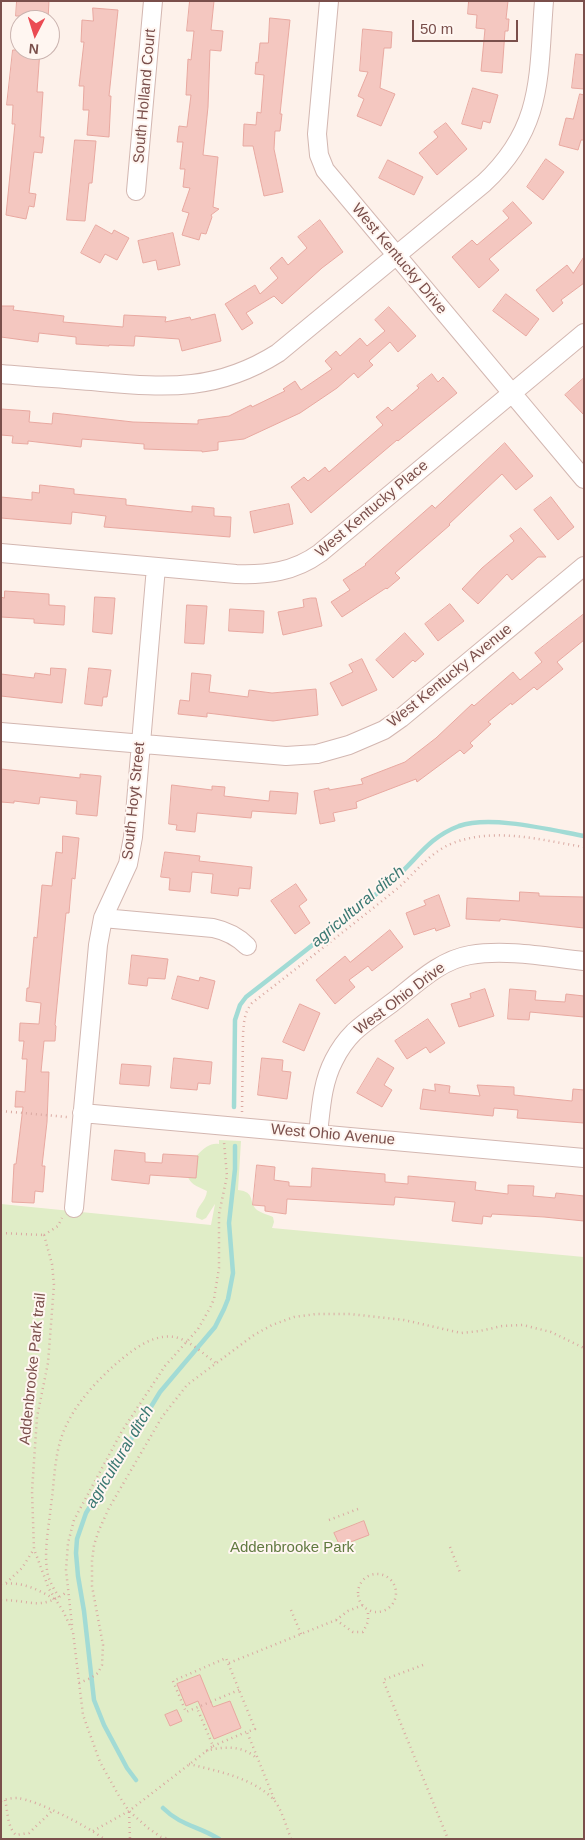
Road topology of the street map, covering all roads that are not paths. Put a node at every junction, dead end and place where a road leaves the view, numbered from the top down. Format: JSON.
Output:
{"nodes":[{"id":1,"x":154,"y":1,"type":"edge"},
{"id":2,"x":329,"y":1,"type":"edge"},
{"id":3,"x":544,"y":1,"type":"edge"},
{"id":4,"x":136,"y":191,"type":"dead end"},
{"id":5,"x":396,"y":255,"type":"junction"},
{"id":6,"x":584,"y":333,"type":"edge"},
{"id":7,"x":1,"y":374,"type":"edge"},
{"id":8,"x":512,"y":393,"type":"junction"},
{"id":9,"x":584,"y":479,"type":"edge"},
{"id":10,"x":1,"y":553,"type":"edge"},
{"id":11,"x":584,"y":566,"type":"edge"},
{"id":12,"x":156,"y":567,"type":"junction"},
{"id":13,"x":1,"y":732,"type":"edge"},
{"id":14,"x":140,"y":744,"type":"junction"},
{"id":15,"x":103,"y":918,"type":"junction"},
{"id":16,"x":247,"y":946,"type":"dead end"},
{"id":17,"x":584,"y":961,"type":"edge"},
{"id":18,"x":82,"y":1116,"type":"junction"},
{"id":19,"x":318,"y":1134,"type":"junction"},
{"id":20,"x":584,"y":1158,"type":"edge"},
{"id":21,"x":68,"y":1211,"type":"road end"}],
"edges":[{"from":1,"to":4,"type":"street","name":"South Holland Court"},
{"from":2,"to":5,"type":"street","name":"West Kentucky Drive"},
{"from":3,"to":5,"type":"street"},
{"from":5,"to":7,"type":"street"},
{"from":5,"to":8,"type":"street","name":"West Kentucky Drive"},
{"from":6,"to":8,"type":"street","name":"West Kentucky Place"},
{"from":8,"to":9,"type":"street","name":"West Kentucky Drive"},
{"from":8,"to":12,"type":"street","name":"West Kentucky Place"},
{"from":10,"to":12,"type":"street","name":"West Kentucky Place"},
{"from":11,"to":14,"type":"street","name":"West Kentucky Avenue"},
{"from":12,"to":14,"type":"street","name":"South Hoyt Street"},
{"from":13,"to":14,"type":"street","name":"West Kentucky Avenue"},
{"from":14,"to":15,"type":"street","name":"South Hoyt Street"},
{"from":15,"to":16,"type":"street"},
{"from":15,"to":18,"type":"street","name":"South Hoyt Street"},
{"from":17,"to":19,"type":"street","name":"West Ohio Drive"},
{"from":18,"to":19,"type":"street","name":"West Ohio Avenue"},
{"from":18,"to":21,"type":"street","name":"South Hoyt Street"},
{"from":19,"to":20,"type":"street","name":"West Ohio Avenue"}]}
